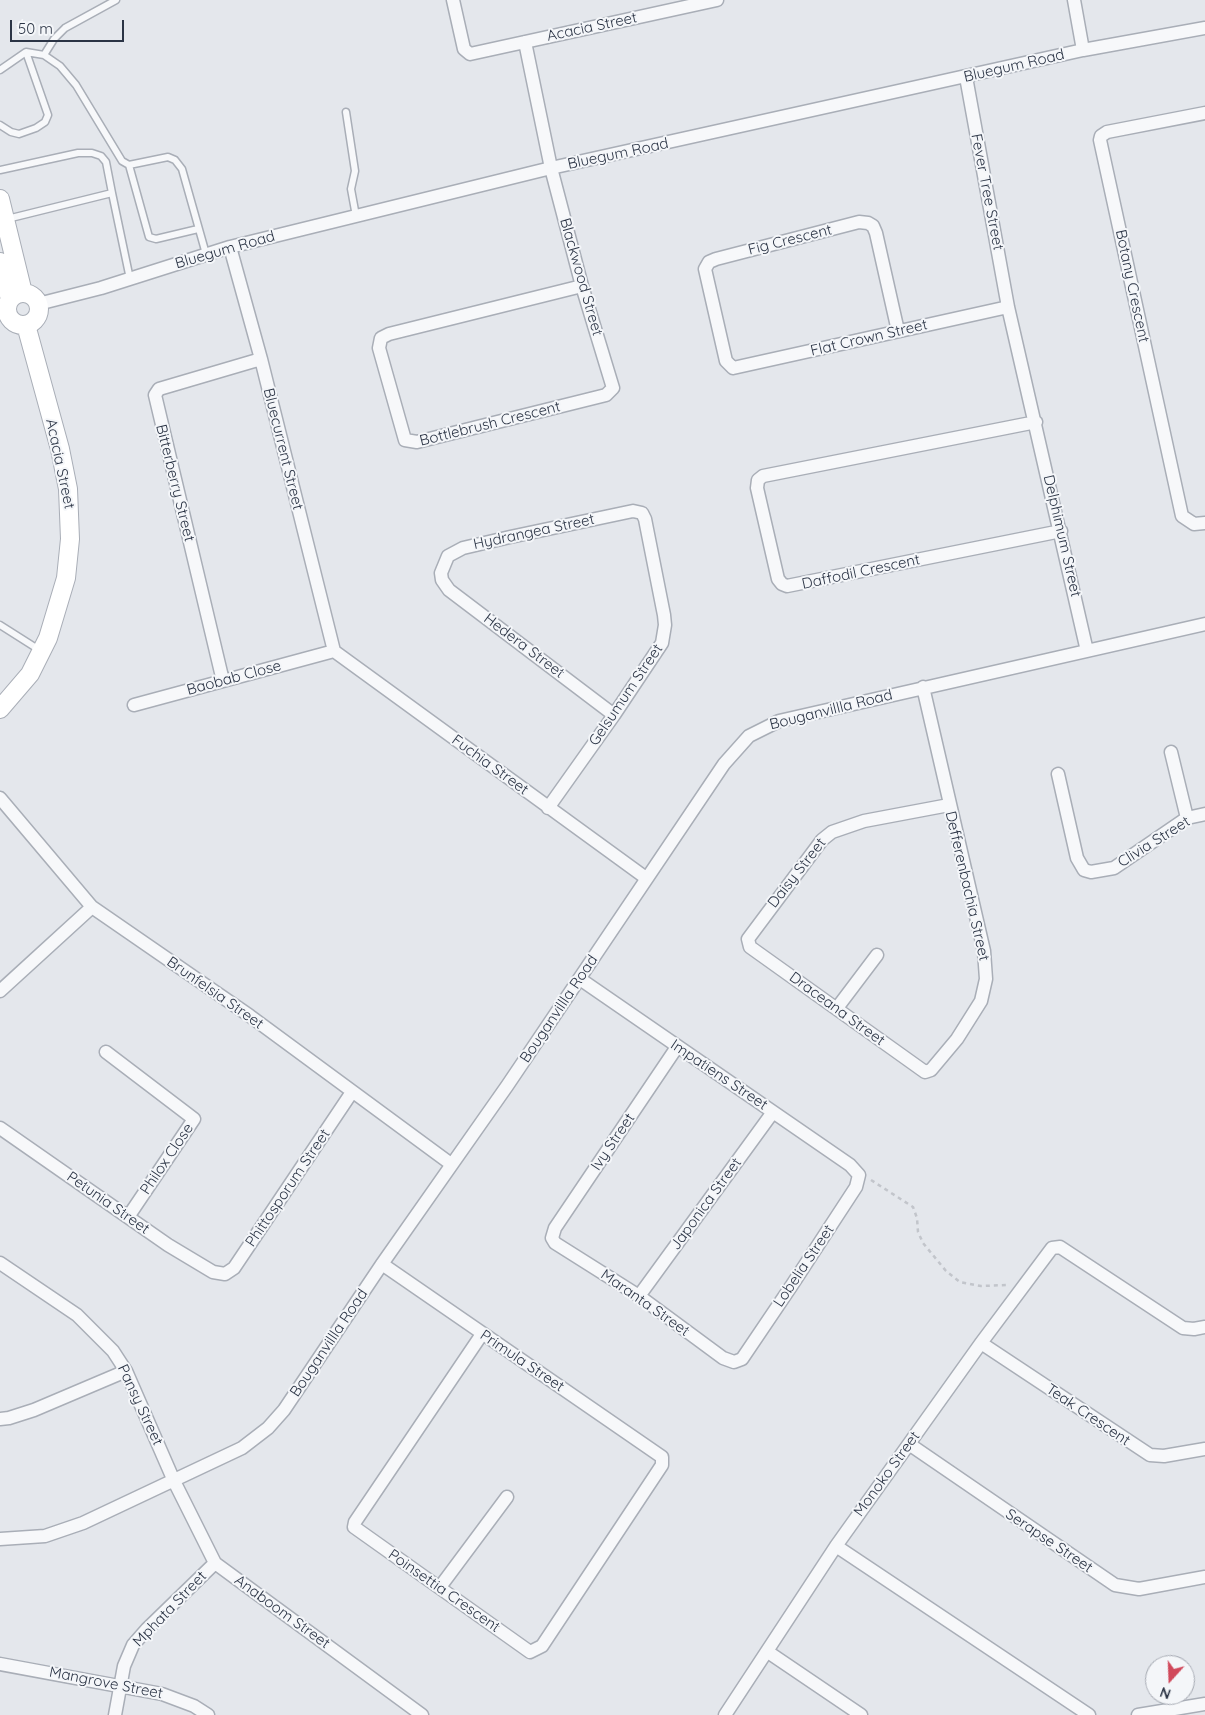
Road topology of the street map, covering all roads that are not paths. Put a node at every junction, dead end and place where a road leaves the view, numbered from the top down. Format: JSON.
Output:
{"nodes":[{"id":1,"x":116,"y":0,"type":"edge"},
{"id":2,"x":454,"y":0,"type":"edge"},
{"id":3,"x":717,"y":0,"type":"edge"},
{"id":4,"x":1074,"y":0,"type":"edge"},
{"id":5,"x":1205,"y":28,"type":"edge"},
{"id":6,"x":525,"y":42,"type":"junction"},
{"id":7,"x":1083,"y":50,"type":"junction"},
{"id":8,"x":26,"y":52,"type":"junction"},
{"id":9,"x":44,"y":55,"type":"junction"},
{"id":10,"x":0,"y":70,"type":"edge"},
{"id":11,"x":966,"y":77,"type":"junction"},
{"id":12,"x":346,"y":112,"type":"dead end"},
{"id":13,"x":1205,"y":113,"type":"edge"},
{"id":14,"x":0,"y":125,"type":"edge"},
{"id":15,"x":129,"y":165,"type":"junction"},
{"id":16,"x":551,"y":168,"type":"junction"},
{"id":17,"x":0,"y":170,"type":"edge"},
{"id":18,"x":112,"y":193,"type":"junction"},
{"id":19,"x":0,"y":199,"type":"edge"},
{"id":20,"x":356,"y":216,"type":"junction"},
{"id":21,"x":5,"y":219,"type":"junction"},
{"id":22,"x":198,"y":229,"type":"junction"},
{"id":23,"x":230,"y":247,"type":"junction"},
{"id":24,"x":206,"y":254,"type":"junction"},
{"id":25,"x":0,"y":262,"type":"edge"},
{"id":26,"x":130,"y":279,"type":"junction"},
{"id":27,"x":582,"y":286,"type":"junction"},
{"id":28,"x":10,"y":302,"type":"edge"},
{"id":29,"x":38,"y":304,"type":"junction"},
{"id":30,"x":1008,"y":307,"type":"junction"},
{"id":31,"x":26,"y":325,"type":"junction"},
{"id":32,"x":898,"y":331,"type":"junction"},
{"id":33,"x":261,"y":359,"type":"junction"},
{"id":34,"x":730,"y":367,"type":"joint"},
{"id":35,"x":613,"y":386,"type":"joint"},
{"id":36,"x":1036,"y":422,"type":"junction"},
{"id":37,"x":641,"y":512,"type":"joint"},
{"id":38,"x":1205,"y":523,"type":"edge"},
{"id":39,"x":1061,"y":531,"type":"junction"},
{"id":40,"x":441,"y":573,"type":"joint"},
{"id":41,"x":0,"y":624,"type":"edge"},
{"id":42,"x":1205,"y":624,"type":"edge"},
{"id":43,"x":334,"y":651,"type":"junction"},
{"id":44,"x":1087,"y":651,"type":"junction"},
{"id":45,"x":42,"y":652,"type":"junction"},
{"id":46,"x":224,"y":681,"type":"junction"},
{"id":47,"x":923,"y":687,"type":"junction"},
{"id":48,"x":134,"y":705,"type":"dead end"},
{"id":49,"x":0,"y":709,"type":"edge"},
{"id":50,"x":614,"y":714,"type":"junction"},
{"id":51,"x":1171,"y":752,"type":"dead end"},
{"id":52,"x":1058,"y":774,"type":"dead end"},
{"id":53,"x":0,"y":798,"type":"edge"},
{"id":54,"x":949,"y":805,"type":"junction"},
{"id":55,"x":548,"y":808,"type":"junction"},
{"id":56,"x":1205,"y":814,"type":"edge"},
{"id":57,"x":1187,"y":818,"type":"junction"},
{"id":58,"x":646,"y":878,"type":"junction"},
{"id":59,"x":92,"y":907,"type":"junction"},
{"id":60,"x":748,"y":941,"type":"joint"},
{"id":61,"x":877,"y":955,"type":"dead end"},
{"id":62,"x":580,"y":979,"type":"junction"},
{"id":63,"x":2,"y":985,"type":"edge"},
{"id":64,"x":837,"y":1008,"type":"junction"},
{"id":65,"x":677,"y":1047,"type":"junction"},
{"id":66,"x":106,"y":1052,"type":"dead end"},
{"id":67,"x":930,"y":1071,"type":"joint"},
{"id":68,"x":352,"y":1092,"type":"junction"},
{"id":69,"x":773,"y":1112,"type":"junction"},
{"id":70,"x":0,"y":1128,"type":"edge"},
{"id":71,"x":451,"y":1164,"type":"junction"},
{"id":72,"x":857,"y":1171,"type":"joint"},
{"id":73,"x":128,"y":1217,"type":"junction"},
{"id":74,"x":552,"y":1238,"type":"joint"},
{"id":75,"x":0,"y":1263,"type":"edge"},
{"id":76,"x":382,"y":1264,"type":"junction"},
{"id":77,"x":218,"y":1274,"type":"joint"},
{"id":78,"x":639,"y":1296,"type":"junction"},
{"id":79,"x":1205,"y":1327,"type":"edge"},
{"id":80,"x":482,"y":1334,"type":"junction"},
{"id":81,"x":981,"y":1343,"type":"junction"},
{"id":82,"x":742,"y":1359,"type":"joint"},
{"id":83,"x":126,"y":1371,"type":"junction"},
{"id":84,"x":0,"y":1419,"type":"edge"},
{"id":85,"x":909,"y":1444,"type":"junction"},
{"id":86,"x":1205,"y":1449,"type":"edge"},
{"id":87,"x":662,"y":1457,"type":"joint"},
{"id":88,"x":174,"y":1481,"type":"junction"},
{"id":89,"x":507,"y":1497,"type":"dead end"},
{"id":90,"x":0,"y":1539,"type":"edge"},
{"id":91,"x":836,"y":1546,"type":"junction"},
{"id":92,"x":215,"y":1563,"type":"junction"},
{"id":93,"x":1205,"y":1578,"type":"edge"},
{"id":94,"x":440,"y":1587,"type":"junction"},
{"id":95,"x":768,"y":1652,"type":"junction"},
{"id":96,"x":0,"y":1664,"type":"edge"},
{"id":97,"x":120,"y":1685,"type":"junction"},
{"id":98,"x":1205,"y":1704,"type":"edge"},
{"id":99,"x":114,"y":1715,"type":"edge"},
{"id":100,"x":208,"y":1715,"type":"edge"},
{"id":101,"x":422,"y":1715,"type":"edge"},
{"id":102,"x":725,"y":1715,"type":"edge"},
{"id":103,"x":861,"y":1715,"type":"edge"},
{"id":104,"x":1089,"y":1715,"type":"edge"},
{"id":105,"x":1138,"y":1715,"type":"edge"}],
"edges":[{"from":1,"to":9,"type":"lane"},
{"from":2,"to":6,"type":"street","name":"Acacia Street"},
{"from":3,"to":6,"type":"street","name":"Acacia Street"},
{"from":4,"to":7,"type":"street"},
{"from":5,"to":7,"type":"street","name":"Bluegum Road"},
{"from":6,"to":16,"type":"street"},
{"from":7,"to":11,"type":"street","name":"Bluegum Road"},
{"from":8,"to":9,"type":"lane"},
{"from":8,"to":10,"type":"lane"},
{"from":8,"to":14,"type":"lane"},
{"from":9,"to":15,"type":"lane"},
{"from":11,"to":16,"type":"street","name":"Bluegum Road"},
{"from":11,"to":30,"type":"street","name":"Fever Tree Street"},
{"from":12,"to":20,"type":"lane"},
{"from":13,"to":38,"type":"street","name":"Botany Crescent"},
{"from":15,"to":22,"type":"lane"},
{"from":15,"to":22,"type":"lane"},
{"from":16,"to":20,"type":"street","name":"Bluegum Road"},
{"from":16,"to":27,"type":"street","name":"Blackwood Street"},
{"from":17,"to":18,"type":"lane"},
{"from":18,"to":21,"type":"lane"},
{"from":18,"to":26,"type":"lane"},
{"from":19,"to":21,"type":"street"},
{"from":20,"to":23,"type":"street","name":"Bluegum Road"},
{"from":21,"to":28,"type":"street"},
{"from":22,"to":24,"type":"lane"},
{"from":23,"to":24,"type":"street","name":"Bluegum Road"},
{"from":23,"to":33,"type":"street","name":"Bluecurrent Street"},
{"from":24,"to":26,"type":"street","name":"Bluegum Road"},
{"from":25,"to":28,"type":"street"},
{"from":26,"to":29,"type":"street","name":"Bluegum Road"},
{"from":27,"to":35,"type":"street","name":"Blackwood Street"},
{"from":27,"to":35,"type":"street","name":"Bottlebrush Crescent"},
{"from":28,"to":29,"type":"street"},
{"from":28,"to":31,"type":"street"},
{"from":29,"to":31,"type":"street"},
{"from":30,"to":32,"type":"street","name":"Flat Crown Street"},
{"from":30,"to":36,"type":"street","name":"Fever Tree Street"},
{"from":31,"to":45,"type":"street","name":"Acacia Street"},
{"from":32,"to":34,"type":"street","name":"Flat Crown Street"},
{"from":32,"to":34,"type":"street","name":"Fig Crescent"},
{"from":33,"to":43,"type":"street","name":"Bluecurrent Street"},
{"from":33,"to":46,"type":"street","name":"Bitterberry Street"},
{"from":36,"to":39,"type":"street","name":"Delphimum Street"},
{"from":36,"to":39,"type":"street","name":"Daffodil Crescent"},
{"from":37,"to":40,"type":"street","name":"Hydrangea Street"},
{"from":37,"to":50,"type":"street","name":"Gelsumum Street"},
{"from":39,"to":44,"type":"street","name":"Delphimum Street"},
{"from":40,"to":50,"type":"street","name":"Hedera Street"},
{"from":41,"to":45,"type":"lane"},
{"from":42,"to":44,"type":"street","name":"Bouganvillla Road"},
{"from":43,"to":46,"type":"street","name":"Baobab Close"},
{"from":43,"to":55,"type":"street","name":"Fuchia Street"},
{"from":44,"to":47,"type":"street","name":"Bouganvillla Road"},
{"from":45,"to":49,"type":"street","name":"Acacia Street"},
{"from":46,"to":48,"type":"street","name":"Baobab Close"},
{"from":47,"to":54,"type":"street","name":"Defferenbachia Street"},
{"from":47,"to":58,"type":"street","name":"Bouganvillla Road"},
{"from":50,"to":55,"type":"street","name":"Gelsumum Street"},
{"from":51,"to":57,"type":"street"},
{"from":52,"to":57,"type":"street","name":"Clivia Street"},
{"from":53,"to":59,"type":"street","name":"Brunfelsia Street"},
{"from":54,"to":60,"type":"street","name":"Daisy Street"},
{"from":54,"to":67,"type":"street","name":"Defferenbachia Street"},
{"from":55,"to":58,"type":"street","name":"Fuchia Street"},
{"from":56,"to":57,"type":"street","name":"Clivia Street"},
{"from":58,"to":62,"type":"street","name":"Bouganvillla Road"},
{"from":59,"to":63,"type":"street"},
{"from":59,"to":68,"type":"street","name":"Brunfelsia Street"},
{"from":60,"to":64,"type":"street","name":"Draceana Street"},
{"from":61,"to":64,"type":"street"},
{"from":62,"to":65,"type":"street","name":"Impatiens Street"},
{"from":62,"to":71,"type":"street","name":"Bouganvillla Road"},
{"from":64,"to":67,"type":"street","name":"Draceana Street"},
{"from":65,"to":69,"type":"street","name":"Impatiens Street"},
{"from":65,"to":74,"type":"street","name":"Ivy Street"},
{"from":66,"to":73,"type":"street","name":"Philox Close"},
{"from":68,"to":71,"type":"street","name":"Brunfelsia Street"},
{"from":68,"to":77,"type":"street","name":"Phittosporum Street"},
{"from":69,"to":72,"type":"street","name":"Impatiens Street"},
{"from":69,"to":78,"type":"street","name":"Japonica Street"},
{"from":70,"to":73,"type":"street","name":"Petunia Street"},
{"from":71,"to":76,"type":"street","name":"Bouganvillla Road"},
{"from":72,"to":82,"type":"street","name":"Lobelia Street"},
{"from":73,"to":77,"type":"street","name":"Petunia Street"},
{"from":74,"to":78,"type":"street","name":"Maranta Street"},
{"from":75,"to":83,"type":"street","name":"Pansy Street"},
{"from":76,"to":80,"type":"street","name":"Primula Street"},
{"from":76,"to":88,"type":"street","name":"Bouganvillla Road"},
{"from":78,"to":82,"type":"street","name":"Maranta Street"},
{"from":79,"to":81,"type":"street","name":"Monoko Street"},
{"from":80,"to":87,"type":"street","name":"Primula Street"},
{"from":80,"to":94,"type":"street","name":"Poinsettia Crescent"},
{"from":81,"to":85,"type":"street","name":"Monoko Street"},
{"from":81,"to":86,"type":"street","name":"Teak Crescent"},
{"from":83,"to":84,"type":"street"},
{"from":83,"to":88,"type":"street","name":"Pansy Street"},
{"from":85,"to":91,"type":"street","name":"Monoko Street"},
{"from":85,"to":93,"type":"street","name":"Serapse Street"},
{"from":87,"to":94,"type":"street","name":"Poinsettia Crescent"},
{"from":88,"to":90,"type":"street","name":"Bouganvillla Road"},
{"from":88,"to":92,"type":"street","name":"Anaboom Street"},
{"from":89,"to":94,"type":"street"},
{"from":91,"to":95,"type":"street","name":"Monoko Street"},
{"from":91,"to":104,"type":"street"},
{"from":92,"to":97,"type":"street","name":"Mphata Street"},
{"from":92,"to":101,"type":"street","name":"Anaboom Street"},
{"from":95,"to":102,"type":"street","name":"Monoko Street"},
{"from":95,"to":103,"type":"street"},
{"from":96,"to":97,"type":"street","name":"Mangrove Street"},
{"from":97,"to":99,"type":"street","name":"Mphata Street"},
{"from":97,"to":100,"type":"street","name":"Mangrove Street"},
{"from":98,"to":105,"type":"street"}]}
